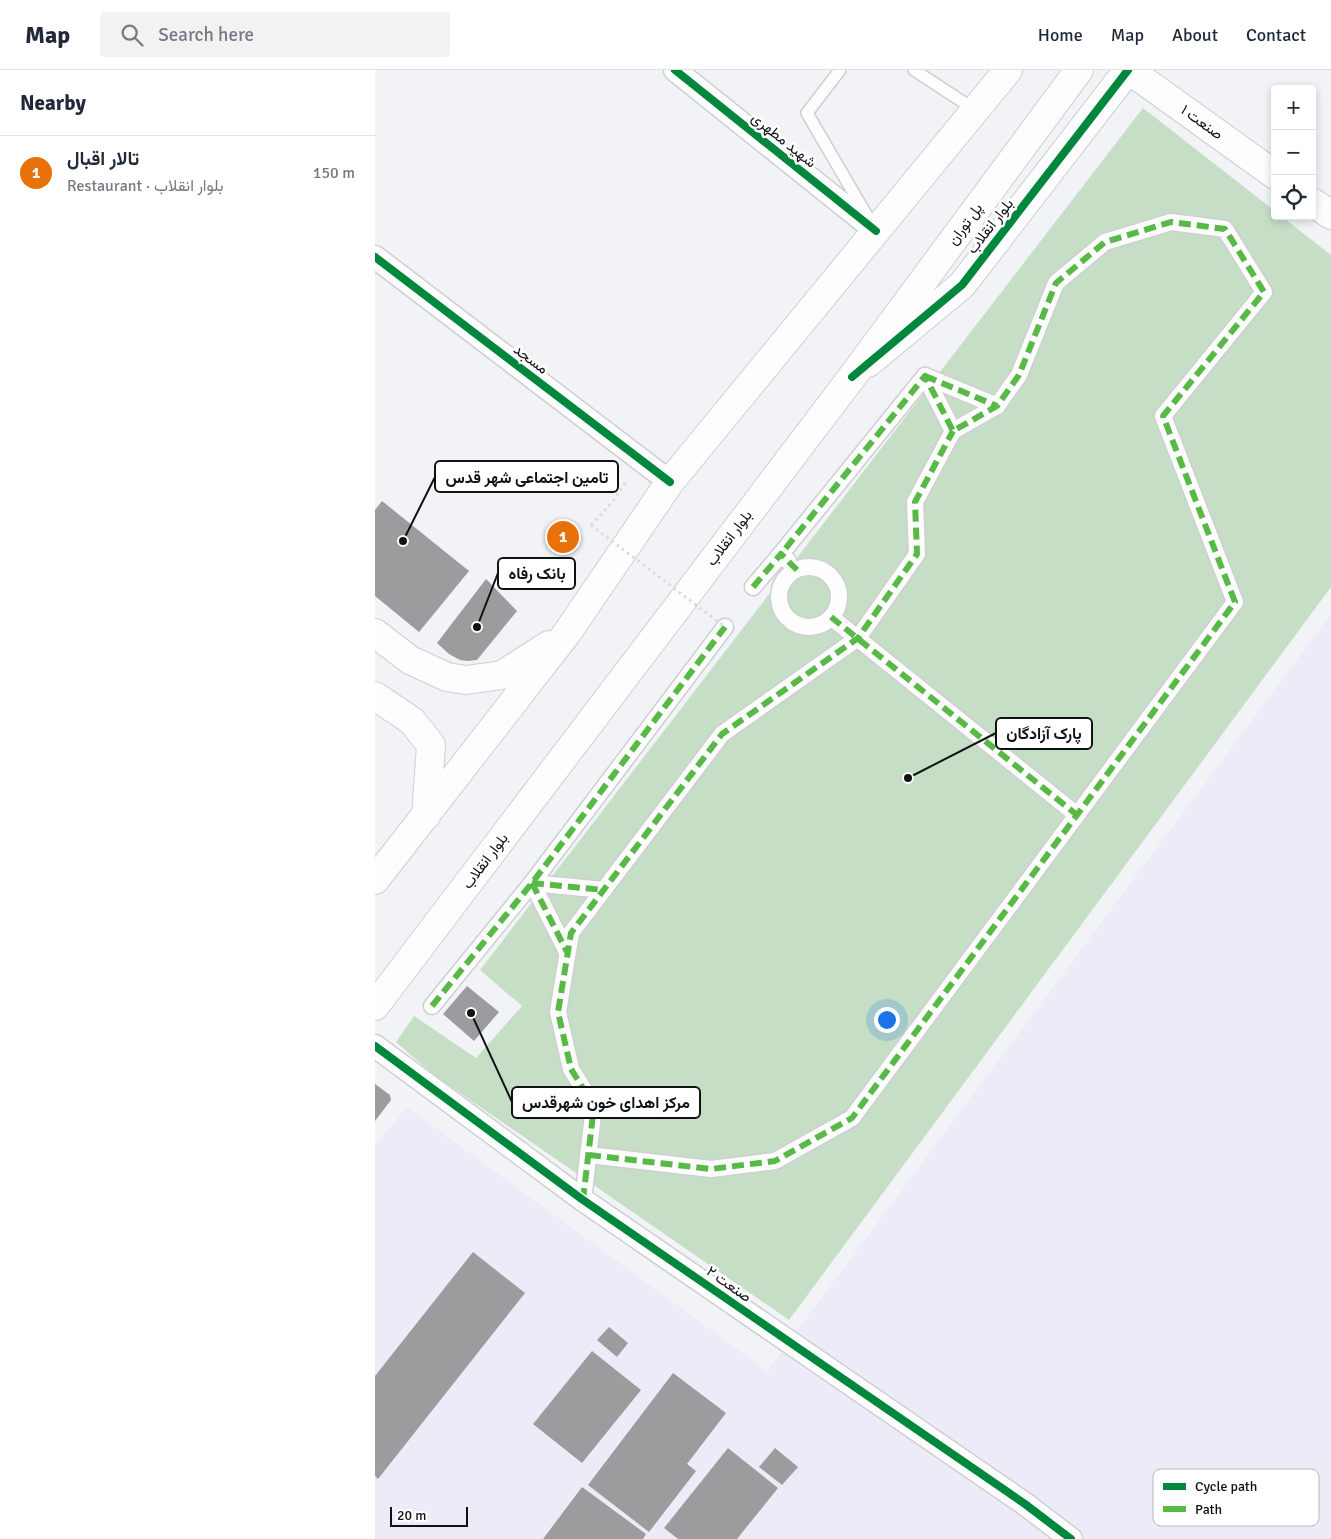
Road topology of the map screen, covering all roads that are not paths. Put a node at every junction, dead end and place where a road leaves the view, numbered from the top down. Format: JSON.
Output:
{"nodes":[{"id":1,"x":675,"y":70,"type":"edge"},
{"id":2,"x":840,"y":70,"type":"edge"},
{"id":3,"x":914,"y":70,"type":"edge"},
{"id":4,"x":989,"y":70,"type":"edge"},
{"id":5,"x":1009,"y":70,"type":"edge"},
{"id":6,"x":1079,"y":70,"type":"edge"},
{"id":7,"x":1129,"y":70,"type":"edge"},
{"id":8,"x":976,"y":111,"type":"junction"},
{"id":9,"x":1271,"y":172,"type":"edge"},
{"id":10,"x":1316,"y":205,"type":"edge"},
{"id":11,"x":1331,"y":215,"type":"edge"},
{"id":12,"x":876,"y":231,"type":"junction"},
{"id":13,"x":375,"y":257,"type":"edge"},
{"id":14,"x":925,"y":376,"type":"junction"},
{"id":15,"x":852,"y":377,"type":"junction"},
{"id":16,"x":997,"y":406,"type":"junction"},
{"id":17,"x":953,"y":431,"type":"junction"},
{"id":18,"x":670,"y":482,"type":"junction"},
{"id":19,"x":781,"y":554,"type":"junction"},
{"id":20,"x":797,"y":570,"type":"junction"},
{"id":21,"x":753,"y":587,"type":"road end"},
{"id":22,"x":831,"y":617,"type":"junction"},
{"id":23,"x":725,"y":627,"type":"road end"},
{"id":24,"x":375,"y":633,"type":"edge"},
{"id":25,"x":567,"y":633,"type":"junction"},
{"id":26,"x":858,"y":638,"type":"junction"},
{"id":27,"x":375,"y":696,"type":"edge"},
{"id":28,"x":1077,"y":815,"type":"junction"},
{"id":29,"x":426,"y":816,"type":"junction"},
{"id":30,"x":375,"y":880,"type":"edge"},
{"id":31,"x":532,"y":883,"type":"junction"},
{"id":32,"x":604,"y":890,"type":"junction"},
{"id":33,"x":567,"y":952,"type":"junction"},
{"id":34,"x":375,"y":1006,"type":"edge"},
{"id":35,"x":432,"y":1006,"type":"dead end"},
{"id":36,"x":375,"y":1046,"type":"edge"},
{"id":37,"x":589,"y":1155,"type":"junction"},
{"id":38,"x":583,"y":1200,"type":"junction"},
{"id":39,"x":1071,"y":1539,"type":"edge"}],
"edges":[{"from":1,"to":12,"type":"street","name":"شهید مطهری"},
{"from":2,"to":12,"type":"lane"},
{"from":3,"to":8,"type":"lane"},
{"from":4,"to":8,"type":"main road"},
{"from":5,"to":8,"type":"main road"},
{"from":6,"to":15,"type":"main road","name":"پل توران"},
{"from":7,"to":9,"type":"main road","name":"صنعت ۱"},
{"from":7,"to":15,"type":"main road","name":"بلوار انقلاب"},
{"from":8,"to":12,"type":"main road"},
{"from":10,"to":11,"type":"main road"},
{"from":12,"to":18,"type":"main road"},
{"from":13,"to":18,"type":"street","name":"مسجد"},
{"from":14,"to":16,"type":"street"},
{"from":14,"to":17,"type":"street"},
{"from":14,"to":19,"type":"street"},
{"from":15,"to":34,"type":"main road","name":"بلوار انقلاب"},
{"from":16,"to":17,"type":"street"},
{"from":16,"to":28,"type":"street"},
{"from":17,"to":26,"type":"street"},
{"from":18,"to":25,"type":"main road"},
{"from":19,"to":20,"type":"street"},
{"from":19,"to":21,"type":"street"},
{"from":20,"to":22,"type":"street"},
{"from":20,"to":22,"type":"street"},
{"from":22,"to":26,"type":"street"},
{"from":23,"to":31,"type":"street"},
{"from":24,"to":25,"type":"main road"},
{"from":25,"to":29,"type":"main road"},
{"from":26,"to":28,"type":"street"},
{"from":26,"to":32,"type":"street"},
{"from":27,"to":29,"type":"main road"},
{"from":28,"to":37,"type":"street"},
{"from":29,"to":30,"type":"main road"},
{"from":31,"to":32,"type":"street"},
{"from":31,"to":33,"type":"street"},
{"from":31,"to":35,"type":"street"},
{"from":32,"to":33,"type":"street"},
{"from":33,"to":37,"type":"street"},
{"from":36,"to":38,"type":"street","name":"صنعت ۲"},
{"from":37,"to":38,"type":"street"},
{"from":38,"to":39,"type":"street","name":"صنعت ۲"}]}
